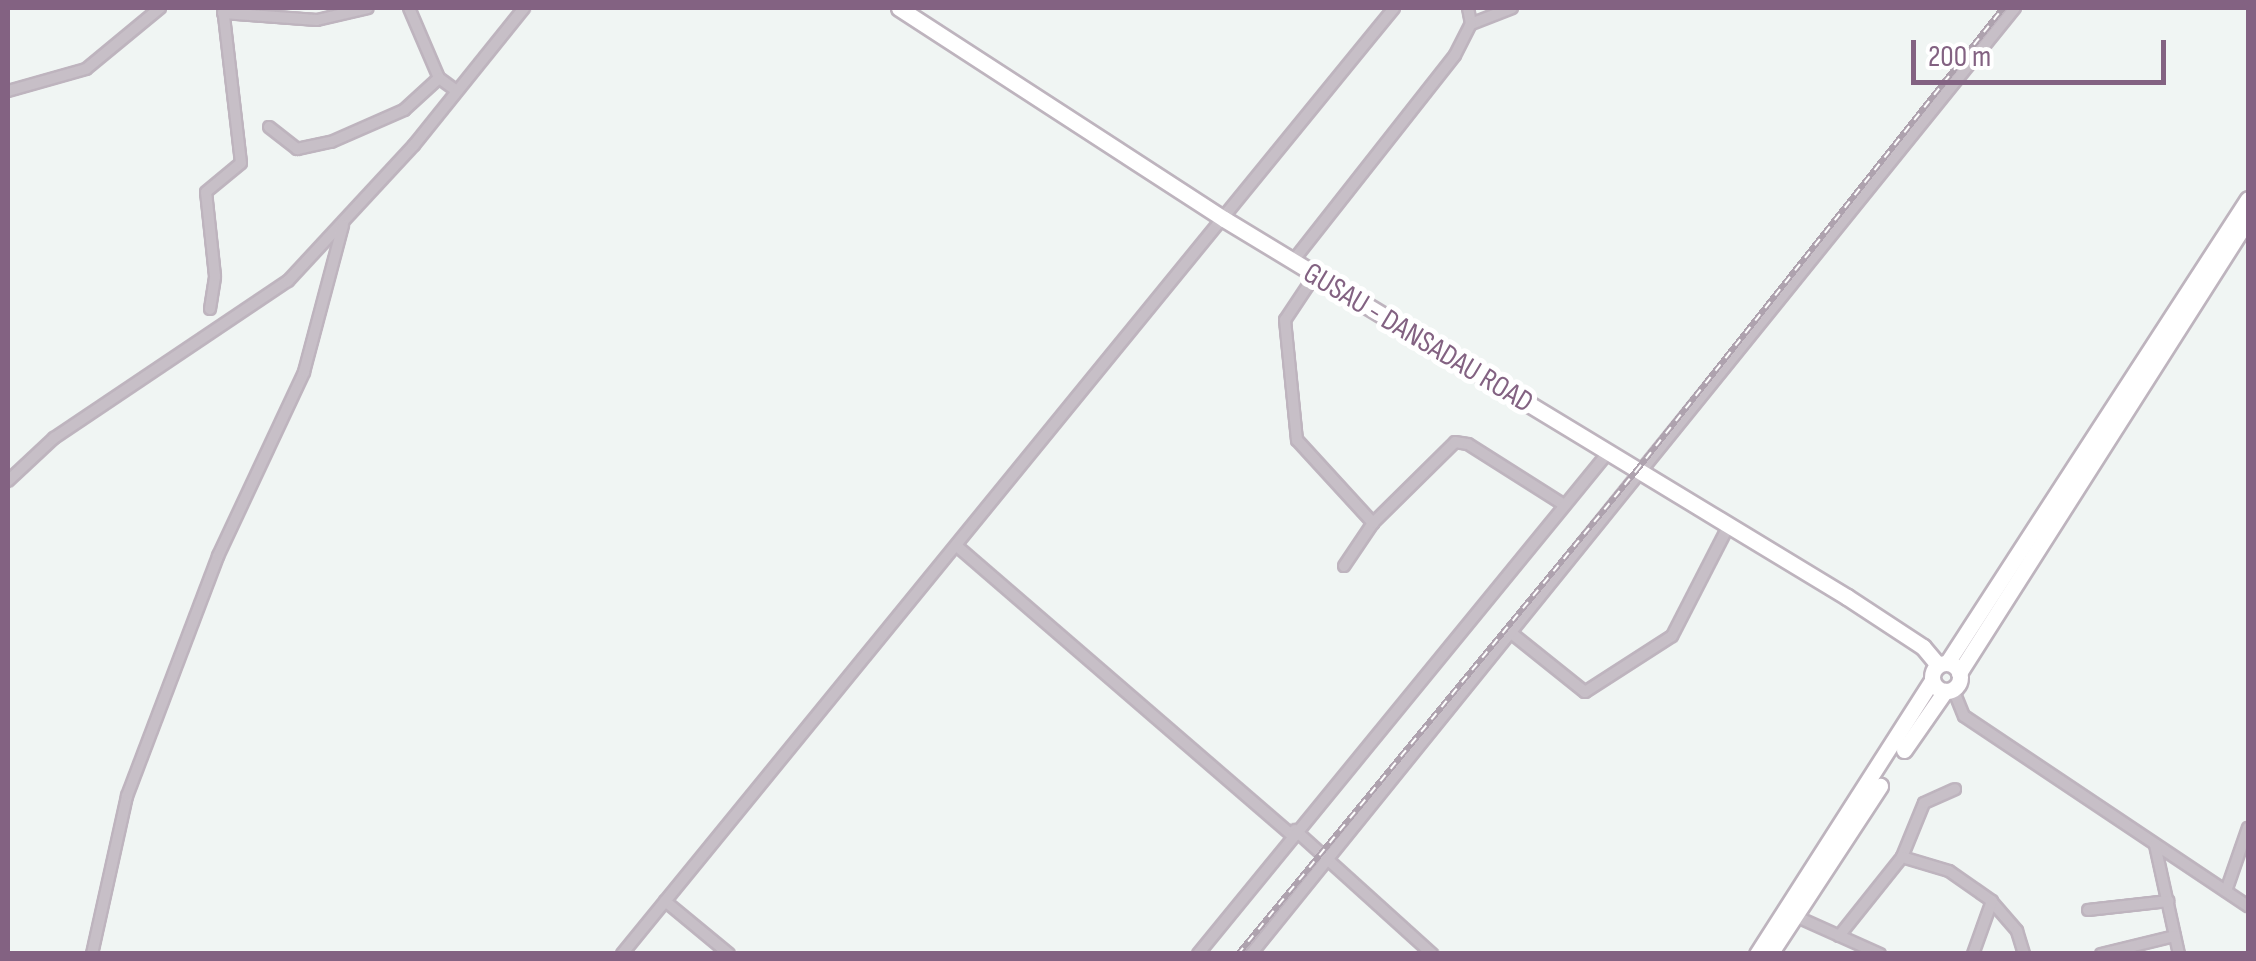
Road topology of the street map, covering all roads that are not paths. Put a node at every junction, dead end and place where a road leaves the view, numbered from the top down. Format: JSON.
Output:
{"nodes":[{"id":1,"x":160,"y":8,"type":"edge"},
{"id":2,"x":368,"y":8,"type":"edge"},
{"id":3,"x":409,"y":8,"type":"edge"},
{"id":4,"x":524,"y":8,"type":"edge"},
{"id":5,"x":899,"y":8,"type":"edge"},
{"id":6,"x":1394,"y":8,"type":"edge"},
{"id":7,"x":1468,"y":8,"type":"edge"},
{"id":8,"x":1512,"y":8,"type":"edge"},
{"id":9,"x":2015,"y":8,"type":"edge"},
{"id":10,"x":223,"y":10,"type":"edge"},
{"id":11,"x":1470,"y":24,"type":"junction"},
{"id":12,"x":439,"y":78,"type":"junction"},
{"id":13,"x":8,"y":90,"type":"edge"},
{"id":14,"x":457,"y":91,"type":"junction"},
{"id":15,"x":269,"y":127,"type":"dead end"},
{"id":16,"x":2248,"y":199,"type":"edge"},
{"id":17,"x":1224,"y":219,"type":"junction"},
{"id":18,"x":2248,"y":219,"type":"edge"},
{"id":19,"x":343,"y":225,"type":"junction"},
{"id":20,"x":1293,"y":261,"type":"junction"},
{"id":21,"x":1315,"y":275,"type":"junction"},
{"id":22,"x":210,"y":309,"type":"dead end"},
{"id":23,"x":2155,"y":357,"type":"junction"},
{"id":24,"x":1608,"y":454,"type":"junction"},
{"id":25,"x":1640,"y":474,"type":"junction"},
{"id":26,"x":8,"y":481,"type":"edge"},
{"id":27,"x":1564,"y":504,"type":"junction"},
{"id":28,"x":1373,"y":523,"type":"junction"},
{"id":29,"x":1728,"y":527,"type":"junction"},
{"id":30,"x":958,"y":547,"type":"junction"},
{"id":31,"x":1344,"y":566,"type":"dead end"},
{"id":32,"x":1510,"y":632,"type":"junction"},
{"id":33,"x":1946,"y":677,"type":"junction"},
{"id":34,"x":1955,"y":789,"type":"dead end"},
{"id":35,"x":2248,"y":828,"type":"edge"},
{"id":36,"x":1293,"y":832,"type":"junction"},
{"id":37,"x":2155,"y":844,"type":"junction"},
{"id":38,"x":1902,"y":857,"type":"junction"},
{"id":39,"x":1328,"y":859,"type":"junction"},
{"id":40,"x":2226,"y":891,"type":"junction"},
{"id":41,"x":665,"y":901,"type":"junction"},
{"id":42,"x":2168,"y":901,"type":"junction"},
{"id":43,"x":1992,"y":902,"type":"junction"},
{"id":44,"x":2248,"y":906,"type":"edge"},
{"id":45,"x":2088,"y":910,"type":"dead end"},
{"id":46,"x":1794,"y":916,"type":"junction"},
{"id":47,"x":1839,"y":936,"type":"junction"},
{"id":48,"x":2176,"y":936,"type":"junction"},
{"id":49,"x":92,"y":954,"type":"edge"},
{"id":50,"x":622,"y":954,"type":"edge"},
{"id":51,"x":729,"y":954,"type":"edge"},
{"id":52,"x":1198,"y":954,"type":"edge"},
{"id":53,"x":1252,"y":954,"type":"edge"},
{"id":54,"x":1432,"y":954,"type":"edge"},
{"id":55,"x":1757,"y":954,"type":"edge"},
{"id":56,"x":1770,"y":954,"type":"edge"},
{"id":57,"x":1880,"y":954,"type":"edge"},
{"id":58,"x":1973,"y":954,"type":"edge"},
{"id":59,"x":2024,"y":954,"type":"edge"},
{"id":60,"x":2102,"y":954,"type":"edge"},
{"id":61,"x":2180,"y":954,"type":"edge"}],
"edges":[{"from":1,"to":13,"type":"street"},
{"from":2,"to":10,"type":"street"},
{"from":3,"to":12,"type":"street"},
{"from":4,"to":14,"type":"street"},
{"from":5,"to":17,"type":"main road","name":"GUSAU - DANSADAU ROAD"},
{"from":6,"to":17,"type":"street"},
{"from":7,"to":11,"type":"street"},
{"from":8,"to":11,"type":"street"},
{"from":9,"to":25,"type":"street"},
{"from":10,"to":22,"type":"street"},
{"from":11,"to":20,"type":"street"},
{"from":12,"to":14,"type":"street"},
{"from":12,"to":15,"type":"street"},
{"from":14,"to":19,"type":"street"},
{"from":16,"to":23,"type":"main road"},
{"from":17,"to":20,"type":"main road","name":"GUSAU - DANSADAU ROAD"},
{"from":17,"to":30,"type":"street"},
{"from":18,"to":23,"type":"main road"},
{"from":19,"to":26,"type":"street"},
{"from":19,"to":49,"type":"street"},
{"from":20,"to":21,"type":"main road","name":"GUSAU - DANSADAU ROAD"},
{"from":21,"to":24,"type":"main road","name":"GUSAU - DANSADAU ROAD"},
{"from":21,"to":28,"type":"street"},
{"from":23,"to":33,"type":"main road"},
{"from":24,"to":25,"type":"main road","name":"GUSAU - DANSADAU ROAD"},
{"from":24,"to":27,"type":"street"},
{"from":25,"to":29,"type":"main road","name":"GUSAU - DANSADAU ROAD"},
{"from":25,"to":32,"type":"street"},
{"from":27,"to":28,"type":"street"},
{"from":27,"to":36,"type":"street"},
{"from":28,"to":31,"type":"street"},
{"from":29,"to":32,"type":"street"},
{"from":29,"to":33,"type":"main road","name":"GUSAU - DANSADAU ROAD"},
{"from":30,"to":36,"type":"street"},
{"from":30,"to":41,"type":"street"},
{"from":32,"to":39,"type":"street"},
{"from":33,"to":37,"type":"street"},
{"from":33,"to":46,"type":"main road"},
{"from":33,"to":55,"type":"main road"},
{"from":34,"to":38,"type":"street"},
{"from":35,"to":40,"type":"street"},
{"from":36,"to":39,"type":"street"},
{"from":36,"to":52,"type":"street"},
{"from":37,"to":40,"type":"street"},
{"from":37,"to":42,"type":"street"},
{"from":38,"to":43,"type":"street"},
{"from":38,"to":47,"type":"street"},
{"from":39,"to":53,"type":"street"},
{"from":39,"to":54,"type":"street"},
{"from":40,"to":44,"type":"street"},
{"from":41,"to":50,"type":"street"},
{"from":41,"to":51,"type":"street"},
{"from":42,"to":45,"type":"street"},
{"from":42,"to":48,"type":"street"},
{"from":43,"to":58,"type":"street"},
{"from":43,"to":59,"type":"street"},
{"from":46,"to":47,"type":"street"},
{"from":46,"to":56,"type":"main road"},
{"from":47,"to":57,"type":"street"},
{"from":48,"to":60,"type":"street"},
{"from":48,"to":61,"type":"street"}]}
